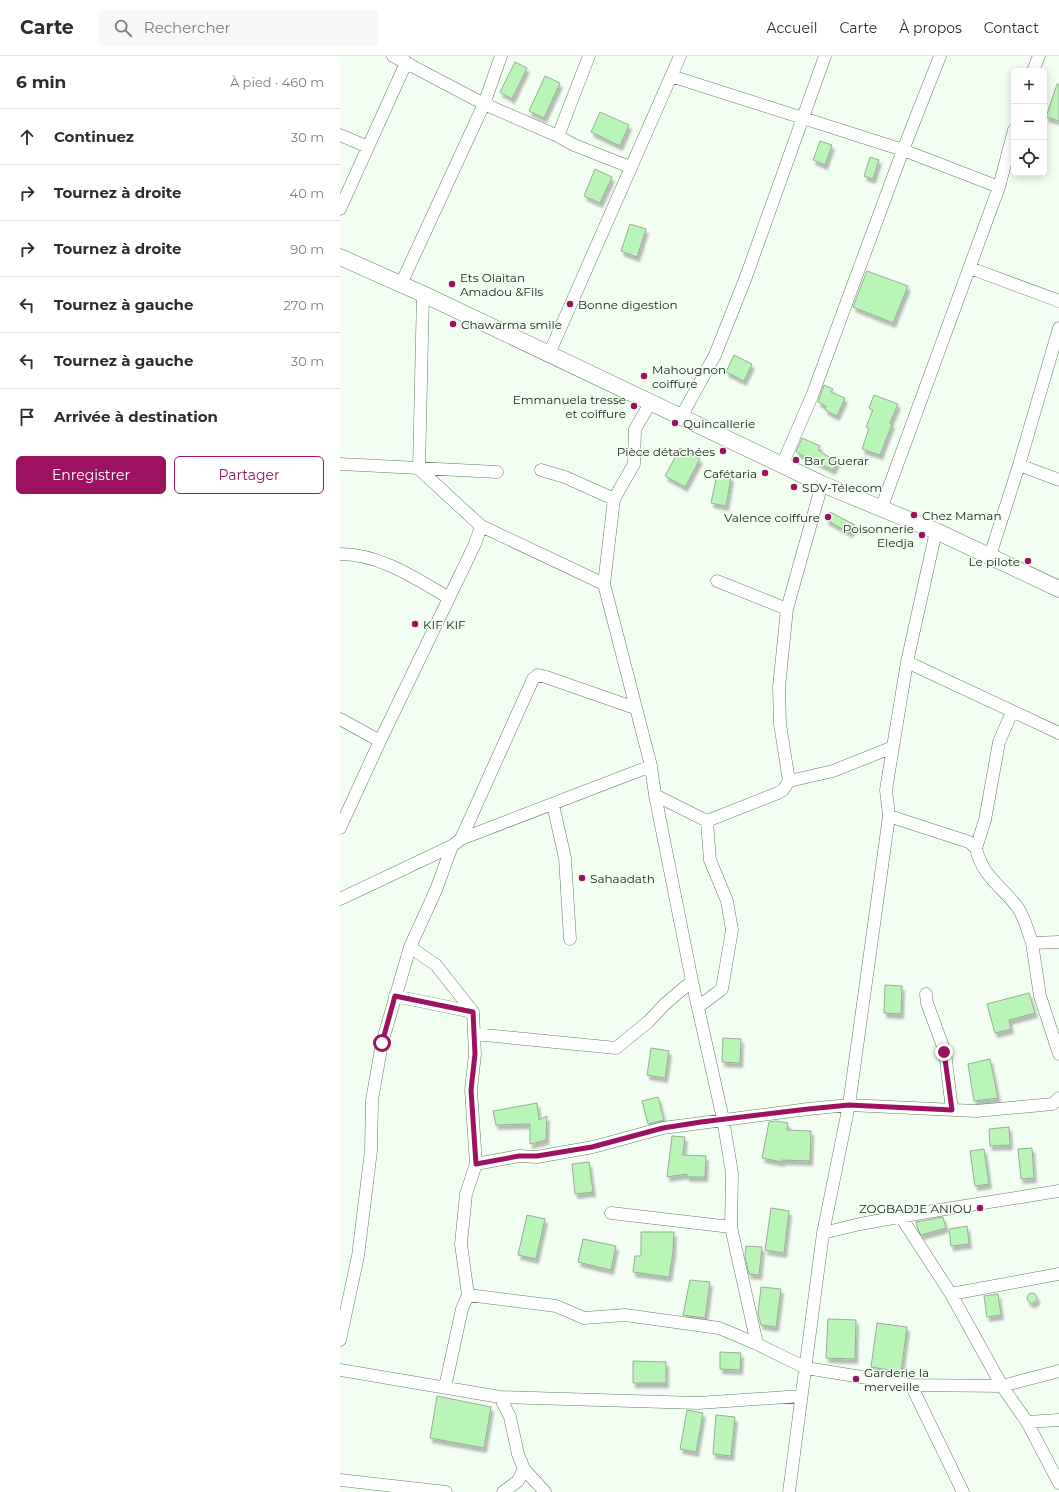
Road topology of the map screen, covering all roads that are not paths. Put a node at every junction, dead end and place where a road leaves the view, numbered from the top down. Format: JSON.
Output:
{"nodes":[{"id":1,"x":393,"y":56,"type":"edge"},
{"id":2,"x":501,"y":56,"type":"edge"},
{"id":3,"x":589,"y":56,"type":"edge"},
{"id":4,"x":680,"y":56,"type":"edge"},
{"id":5,"x":825,"y":56,"type":"edge"},
{"id":6,"x":940,"y":56,"type":"edge"},
{"id":7,"x":1039,"y":56,"type":"edge"},
{"id":8,"x":404,"y":59,"type":"edge"},
{"id":9,"x":1034,"y":68,"type":"edge"},
{"id":10,"x":671,"y":76,"type":"junction"},
{"id":11,"x":484,"y":104,"type":"junction"},
{"id":12,"x":803,"y":119,"type":"junction"},
{"id":13,"x":340,"y":135,"type":"edge"},
{"id":14,"x":558,"y":136,"type":"junction"},
{"id":15,"x":1011,"y":140,"type":"edge"},
{"id":16,"x":368,"y":147,"type":"junction"},
{"id":17,"x":903,"y":150,"type":"junction"},
{"id":18,"x":630,"y":167,"type":"junction"},
{"id":19,"x":999,"y":187,"type":"junction"},
{"id":20,"x":340,"y":209,"type":"edge"},
{"id":21,"x":340,"y":257,"type":"edge"},
{"id":22,"x":970,"y":268,"type":"junction"},
{"id":23,"x":401,"y":284,"type":"junction"},
{"id":24,"x":423,"y":294,"type":"junction"},
{"id":25,"x":1059,"y":301,"type":"edge"},
{"id":26,"x":1059,"y":328,"type":"edge"},
{"id":27,"x":549,"y":354,"type":"junction"},
{"id":28,"x":651,"y":402,"type":"junction"},
{"id":29,"x":681,"y":417,"type":"junction"},
{"id":30,"x":340,"y":464,"type":"edge"},
{"id":31,"x":782,"y":465,"type":"junction"},
{"id":32,"x":1019,"y":465,"type":"junction"},
{"id":33,"x":419,"y":468,"type":"junction"},
{"id":34,"x":541,"y":470,"type":"dead end"},
{"id":35,"x":497,"y":472,"type":"dead end"},
{"id":36,"x":1059,"y":480,"type":"edge"},
{"id":37,"x":822,"y":484,"type":"junction"},
{"id":38,"x":614,"y":499,"type":"junction"},
{"id":39,"x":881,"y":509,"type":"junction"},
{"id":40,"x":481,"y":526,"type":"junction"},
{"id":41,"x":936,"y":531,"type":"junction"},
{"id":42,"x":340,"y":554,"type":"edge"},
{"id":43,"x":990,"y":556,"type":"junction"},
{"id":44,"x":717,"y":581,"type":"dead end"},
{"id":45,"x":604,"y":584,"type":"junction"},
{"id":46,"x":1059,"y":588,"type":"edge"},
{"id":47,"x":449,"y":598,"type":"junction"},
{"id":48,"x":787,"y":609,"type":"junction"},
{"id":49,"x":907,"y":662,"type":"junction"},
{"id":50,"x":635,"y":708,"type":"junction"},
{"id":51,"x":1012,"y":712,"type":"junction"},
{"id":52,"x":340,"y":720,"type":"edge"},
{"id":53,"x":1059,"y":733,"type":"edge"},
{"id":54,"x":380,"y":741,"type":"junction"},
{"id":55,"x":893,"y":747,"type":"junction"},
{"id":56,"x":651,"y":766,"type":"junction"},
{"id":57,"x":789,"y":781,"type":"junction"},
{"id":58,"x":655,"y":795,"type":"junction"},
{"id":59,"x":553,"y":805,"type":"junction"},
{"id":60,"x":889,"y":816,"type":"junction"},
{"id":61,"x":707,"y":821,"type":"junction"},
{"id":62,"x":340,"y":828,"type":"edge"},
{"id":63,"x":456,"y":842,"type":"junction"},
{"id":64,"x":976,"y":848,"type":"junction"},
{"id":65,"x":340,"y":899,"type":"edge"},
{"id":66,"x":570,"y":939,"type":"dead end"},
{"id":67,"x":1059,"y":942,"type":"edge"},
{"id":68,"x":1032,"y":943,"type":"junction"},
{"id":69,"x":410,"y":947,"type":"junction"},
{"id":70,"x":692,"y":982,"type":"junction"},
{"id":71,"x":926,"y":994,"type":"dead end"},
{"id":72,"x":395,"y":996,"type":"junction"},
{"id":73,"x":698,"y":1007,"type":"junction"},
{"id":74,"x":473,"y":1012,"type":"junction"},
{"id":75,"x":474,"y":1034,"type":"junction"},
{"id":76,"x":1059,"y":1054,"type":"edge"},
{"id":77,"x":1059,"y":1098,"type":"edge"},
{"id":78,"x":849,"y":1105,"type":"junction"},
{"id":79,"x":952,"y":1110,"type":"junction"},
{"id":80,"x":723,"y":1120,"type":"junction"},
{"id":81,"x":476,"y":1164,"type":"junction"},
{"id":82,"x":1059,"y":1191,"type":"edge"},
{"id":83,"x":611,"y":1214,"type":"dead end"},
{"id":84,"x":901,"y":1217,"type":"junction"},
{"id":85,"x":730,"y":1226,"type":"junction"},
{"id":86,"x":823,"y":1233,"type":"junction"},
{"id":87,"x":1059,"y":1274,"type":"edge"},
{"id":88,"x":951,"y":1294,"type":"junction"},
{"id":89,"x":468,"y":1295,"type":"junction"},
{"id":90,"x":340,"y":1340,"type":"edge"},
{"id":91,"x":757,"y":1344,"type":"junction"},
{"id":92,"x":806,"y":1368,"type":"junction"},
{"id":93,"x":340,"y":1370,"type":"edge"},
{"id":94,"x":1059,"y":1371,"type":"edge"},
{"id":95,"x":911,"y":1385,"type":"junction"},
{"id":96,"x":1002,"y":1386,"type":"junction"},
{"id":97,"x":445,"y":1387,"type":"junction"},
{"id":98,"x":500,"y":1396,"type":"junction"},
{"id":99,"x":801,"y":1396,"type":"junction"},
{"id":100,"x":1059,"y":1420,"type":"edge"},
{"id":101,"x":1027,"y":1422,"type":"junction"},
{"id":102,"x":524,"y":1469,"type":"junction"},
{"id":103,"x":340,"y":1480,"type":"edge"},
{"id":104,"x":1059,"y":1483,"type":"edge"},
{"id":105,"x":371,"y":1488,"type":"edge"},
{"id":106,"x":446,"y":1492,"type":"edge"},
{"id":107,"x":503,"y":1492,"type":"edge"},
{"id":108,"x":545,"y":1492,"type":"edge"},
{"id":109,"x":788,"y":1492,"type":"edge"},
{"id":110,"x":963,"y":1492,"type":"edge"}],
"edges":[{"from":1,"to":8,"type":"street"},
{"from":2,"to":11,"type":"street"},
{"from":3,"to":14,"type":"street"},
{"from":4,"to":10,"type":"street"},
{"from":5,"to":12,"type":"street"},
{"from":6,"to":17,"type":"street"},
{"from":7,"to":9,"type":"street"},
{"from":8,"to":11,"type":"street"},
{"from":8,"to":16,"type":"street"},
{"from":10,"to":12,"type":"street"},
{"from":10,"to":18,"type":"street"},
{"from":11,"to":14,"type":"street"},
{"from":11,"to":23,"type":"street"},
{"from":12,"to":17,"type":"street"},
{"from":12,"to":29,"type":"street"},
{"from":13,"to":16,"type":"street"},
{"from":14,"to":18,"type":"street"},
{"from":15,"to":19,"type":"street"},
{"from":16,"to":20,"type":"street"},
{"from":17,"to":19,"type":"street"},
{"from":17,"to":31,"type":"street"},
{"from":18,"to":27,"type":"street"},
{"from":19,"to":22,"type":"street"},
{"from":21,"to":23,"type":"main road"},
{"from":22,"to":25,"type":"street"},
{"from":22,"to":39,"type":"street"},
{"from":23,"to":24,"type":"main road"},
{"from":24,"to":27,"type":"main road"},
{"from":24,"to":33,"type":"street"},
{"from":26,"to":32,"type":"street"},
{"from":27,"to":28,"type":"main road"},
{"from":28,"to":29,"type":"main road"},
{"from":28,"to":38,"type":"street"},
{"from":29,"to":31,"type":"main road"},
{"from":30,"to":33,"type":"street"},
{"from":31,"to":37,"type":"main road"},
{"from":32,"to":36,"type":"street"},
{"from":32,"to":43,"type":"street"},
{"from":33,"to":35,"type":"street"},
{"from":33,"to":40,"type":"street"},
{"from":34,"to":38,"type":"street"},
{"from":37,"to":39,"type":"main road"},
{"from":37,"to":48,"type":"street"},
{"from":38,"to":45,"type":"street"},
{"from":39,"to":41,"type":"main road"},
{"from":40,"to":45,"type":"street"},
{"from":40,"to":47,"type":"street"},
{"from":41,"to":43,"type":"main road"},
{"from":41,"to":49,"type":"street"},
{"from":42,"to":47,"type":"street"},
{"from":43,"to":46,"type":"main road"},
{"from":44,"to":48,"type":"street"},
{"from":45,"to":50,"type":"street"},
{"from":47,"to":54,"type":"street"},
{"from":48,"to":57,"type":"street"},
{"from":49,"to":51,"type":"street"},
{"from":49,"to":55,"type":"street"},
{"from":50,"to":56,"type":"street"},
{"from":50,"to":63,"type":"street"},
{"from":51,"to":53,"type":"street"},
{"from":51,"to":64,"type":"street"},
{"from":52,"to":54,"type":"street"},
{"from":54,"to":62,"type":"street"},
{"from":55,"to":57,"type":"street"},
{"from":55,"to":60,"type":"street"},
{"from":56,"to":58,"type":"street"},
{"from":56,"to":59,"type":"street"},
{"from":57,"to":61,"type":"street"},
{"from":58,"to":61,"type":"street"},
{"from":58,"to":70,"type":"street"},
{"from":59,"to":63,"type":"street"},
{"from":59,"to":66,"type":"street"},
{"from":60,"to":64,"type":"street"},
{"from":60,"to":78,"type":"street"},
{"from":61,"to":73,"type":"street"},
{"from":63,"to":65,"type":"street"},
{"from":63,"to":69,"type":"street"},
{"from":64,"to":68,"type":"street"},
{"from":67,"to":68,"type":"street"},
{"from":68,"to":76,"type":"street"},
{"from":69,"to":72,"type":"street"},
{"from":69,"to":74,"type":"street"},
{"from":70,"to":73,"type":"street"},
{"from":70,"to":75,"type":"street"},
{"from":71,"to":79,"type":"street"},
{"from":72,"to":74,"type":"street"},
{"from":72,"to":90,"type":"street"},
{"from":73,"to":80,"type":"street"},
{"from":74,"to":75,"type":"street"},
{"from":75,"to":81,"type":"street"},
{"from":77,"to":79,"type":"street"},
{"from":78,"to":79,"type":"street"},
{"from":78,"to":80,"type":"street"},
{"from":78,"to":86,"type":"street"},
{"from":80,"to":81,"type":"street"},
{"from":80,"to":85,"type":"street"},
{"from":81,"to":89,"type":"street"},
{"from":82,"to":84,"type":"street"},
{"from":83,"to":85,"type":"street"},
{"from":84,"to":86,"type":"street"},
{"from":84,"to":88,"type":"street"},
{"from":85,"to":91,"type":"street"},
{"from":86,"to":92,"type":"street"},
{"from":87,"to":88,"type":"street"},
{"from":88,"to":96,"type":"street"},
{"from":89,"to":91,"type":"street"},
{"from":89,"to":97,"type":"street"},
{"from":91,"to":92,"type":"street"},
{"from":92,"to":95,"type":"street"},
{"from":92,"to":99,"type":"street"},
{"from":93,"to":97,"type":"street"},
{"from":94,"to":96,"type":"street"},
{"from":95,"to":96,"type":"street"},
{"from":95,"to":110,"type":"street"},
{"from":96,"to":101,"type":"street"},
{"from":97,"to":98,"type":"street"},
{"from":98,"to":99,"type":"street"},
{"from":98,"to":102,"type":"street"},
{"from":99,"to":109,"type":"street"},
{"from":100,"to":101,"type":"street"},
{"from":101,"to":104,"type":"street"},
{"from":102,"to":107,"type":"street"},
{"from":102,"to":108,"type":"street"},
{"from":103,"to":105,"type":"street"},
{"from":105,"to":106,"type":"street"}]}
